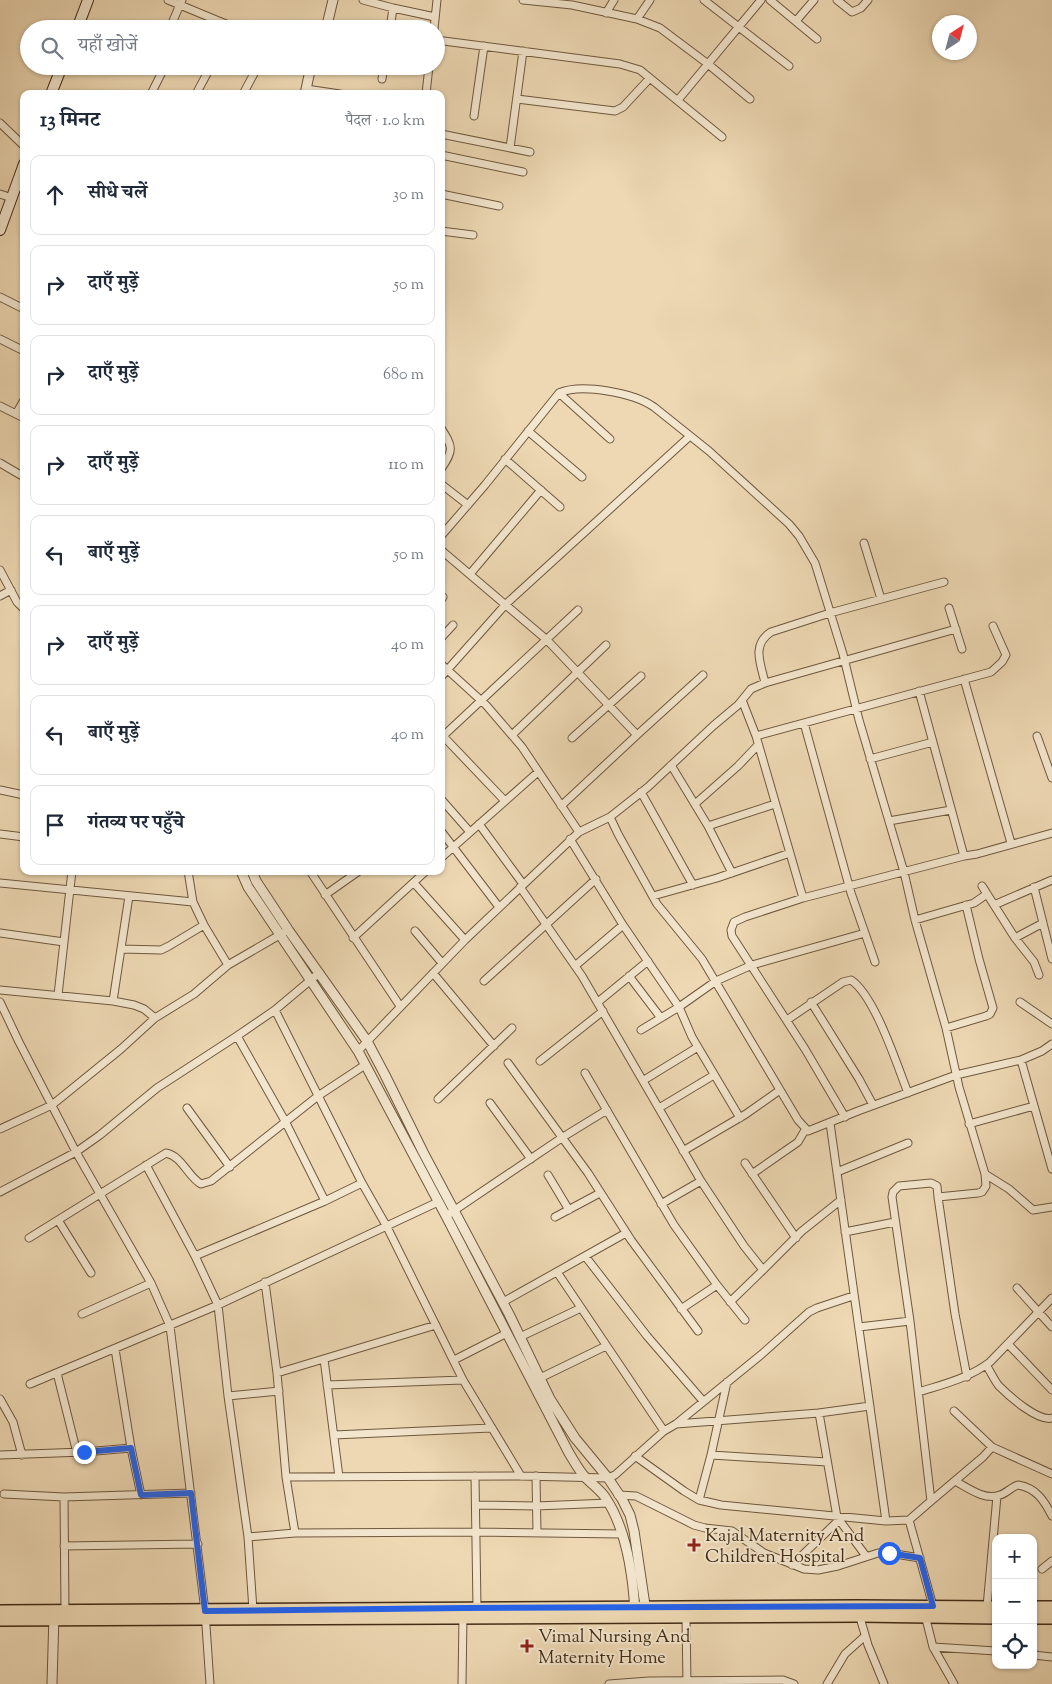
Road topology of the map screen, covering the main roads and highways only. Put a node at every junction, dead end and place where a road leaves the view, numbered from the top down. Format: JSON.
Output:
{"nodes":[{"id":1,"x":88,"y":0,"type":"edge"},
{"id":2,"x":80,"y":20,"type":"edge"},
{"id":3,"x":59,"y":75,"type":"edge"},
{"id":4,"x":53,"y":90,"type":"edge"},
{"id":5,"x":20,"y":175,"type":"edge"},
{"id":6,"x":0,"y":230,"type":"edge"},
{"id":7,"x":1052,"y":1606,"type":"edge"},
{"id":8,"x":991,"y":1607,"type":"edge"},
{"id":9,"x":1037,"y":1607,"type":"edge"},
{"id":10,"x":928,"y":1610,"type":"junction"},
{"id":11,"x":858,"y":1611,"type":"junction"},
{"id":12,"x":0,"y":1612,"type":"edge"},
{"id":13,"x":640,"y":1612,"type":"junction"},
{"id":14,"x":463,"y":1613,"type":"junction"},
{"id":15,"x":57,"y":1614,"type":"junction"},
{"id":16,"x":205,"y":1615,"type":"junction"},
{"id":17,"x":992,"y":1618,"type":"edge"},
{"id":18,"x":1037,"y":1618,"type":"edge"},
{"id":19,"x":1052,"y":1618,"type":"edge"},
{"id":20,"x":0,"y":1620,"type":"edge"}],
"edges":[{"from":1,"to":2,"type":"main road"},
{"from":3,"to":4,"type":"main road"},
{"from":5,"to":6,"type":"main road"},
{"from":7,"to":9,"type":"main road"},
{"from":8,"to":10,"type":"main road"},
{"from":10,"to":11,"type":"main road"},
{"from":10,"to":17,"type":"main road"},
{"from":11,"to":13,"type":"main road"},
{"from":11,"to":13,"type":"main road"},
{"from":12,"to":15,"type":"main road"},
{"from":13,"to":14,"type":"main road"},
{"from":13,"to":14,"type":"main road"},
{"from":14,"to":16,"type":"main road"},
{"from":14,"to":16,"type":"main road"},
{"from":15,"to":16,"type":"main road"},
{"from":15,"to":20,"type":"main road"},
{"from":18,"to":19,"type":"main road"}]}
